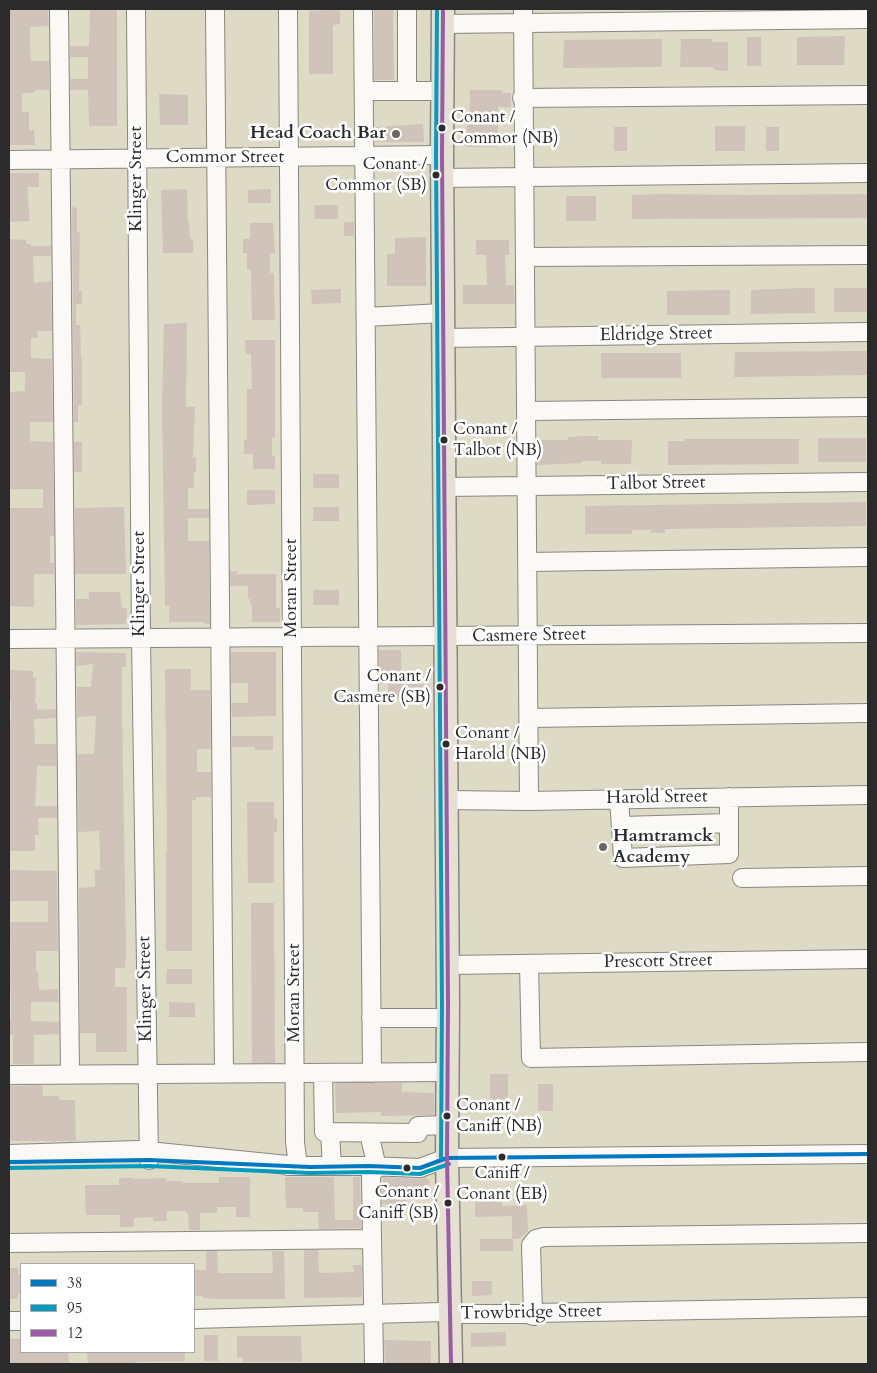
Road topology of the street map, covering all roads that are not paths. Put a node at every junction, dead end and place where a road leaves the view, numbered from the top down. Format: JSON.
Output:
{"nodes":[{"id":1,"x":59,"y":9,"type":"edge"},
{"id":2,"x":136,"y":9,"type":"edge"},
{"id":3,"x":215,"y":9,"type":"edge"},
{"id":4,"x":288,"y":9,"type":"edge"},
{"id":5,"x":363,"y":9,"type":"edge"},
{"id":6,"x":407,"y":9,"type":"edge"},
{"id":7,"x":443,"y":16,"type":"edge"},
{"id":8,"x":523,"y":16,"type":"edge"},
{"id":9,"x":868,"y":19,"type":"edge"},
{"id":10,"x":364,"y":91,"type":"junction"},
{"id":11,"x":408,"y":91,"type":"junction"},
{"id":12,"x":442,"y":91,"type":"junction"},
{"id":13,"x":868,"y":95,"type":"edge"},
{"id":14,"x":522,"y":98,"type":"junction"},
{"id":15,"x":442,"y":155,"type":"junction"},
{"id":16,"x":364,"y":157,"type":"junction"},
{"id":17,"x":217,"y":158,"type":"junction"},
{"id":18,"x":289,"y":158,"type":"junction"},
{"id":19,"x":60,"y":159,"type":"junction"},
{"id":20,"x":137,"y":159,"type":"junction"},
{"id":21,"x":9,"y":160,"type":"edge"},
{"id":22,"x":868,"y":173,"type":"edge"},
{"id":23,"x":442,"y":178,"type":"junction"},
{"id":24,"x":523,"y":178,"type":"junction"},
{"id":25,"x":868,"y":255,"type":"edge"},
{"id":26,"x":525,"y":257,"type":"junction"},
{"id":27,"x":443,"y":313,"type":"junction"},
{"id":28,"x":366,"y":317,"type":"junction"},
{"id":29,"x":868,"y":332,"type":"edge"},
{"id":30,"x":526,"y":337,"type":"junction"},
{"id":31,"x":443,"y":338,"type":"junction"},
{"id":32,"x":868,"y":407,"type":"edge"},
{"id":33,"x":527,"y":411,"type":"junction"},
{"id":34,"x":868,"y":482,"type":"edge"},
{"id":35,"x":527,"y":486,"type":"junction"},
{"id":36,"x":444,"y":487,"type":"junction"},
{"id":37,"x":868,"y":557,"type":"edge"},
{"id":38,"x":528,"y":562,"type":"junction"},
{"id":39,"x":868,"y":633,"type":"edge"},
{"id":40,"x":529,"y":636,"type":"junction"},
{"id":41,"x":368,"y":637,"type":"junction"},
{"id":42,"x":445,"y":637,"type":"junction"},
{"id":43,"x":141,"y":638,"type":"junction"},
{"id":44,"x":220,"y":638,"type":"junction"},
{"id":45,"x":293,"y":638,"type":"junction"},
{"id":46,"x":9,"y":639,"type":"edge"},
{"id":47,"x":65,"y":639,"type":"junction"},
{"id":48,"x":868,"y":713,"type":"edge"},
{"id":49,"x":529,"y":718,"type":"junction"},
{"id":50,"x":868,"y":795,"type":"edge"},
{"id":51,"x":729,"y":796,"type":"junction"},
{"id":52,"x":620,"y":799,"type":"junction"},
{"id":53,"x":446,"y":800,"type":"junction"},
{"id":54,"x":529,"y":801,"type":"junction"},
{"id":55,"x":729,"y":823,"type":"junction"},
{"id":56,"x":621,"y":826,"type":"junction"},
{"id":57,"x":868,"y":876,"type":"edge"},
{"id":58,"x":742,"y":878,"type":"dead end"},
{"id":59,"x":868,"y":959,"type":"edge"},
{"id":60,"x":529,"y":964,"type":"junction"},
{"id":61,"x":448,"y":965,"type":"junction"},
{"id":62,"x":371,"y":1018,"type":"junction"},
{"id":63,"x":448,"y":1018,"type":"junction"},
{"id":64,"x":868,"y":1052,"type":"edge"},
{"id":65,"x":448,"y":1072,"type":"junction"},
{"id":66,"x":323,"y":1073,"type":"junction"},
{"id":67,"x":372,"y":1073,"type":"junction"},
{"id":68,"x":148,"y":1074,"type":"junction"},
{"id":69,"x":224,"y":1074,"type":"junction"},
{"id":70,"x":295,"y":1074,"type":"junction"},
{"id":71,"x":9,"y":1075,"type":"edge"},
{"id":72,"x":70,"y":1075,"type":"junction"},
{"id":73,"x":447,"y":1125,"type":"junction"},
{"id":74,"x":330,"y":1132,"type":"junction"},
{"id":75,"x":370,"y":1133,"type":"junction"},
{"id":76,"x":9,"y":1154,"type":"edge"},
{"id":77,"x":868,"y":1154,"type":"edge"},
{"id":78,"x":447,"y":1158,"type":"junction"},
{"id":79,"x":149,"y":1160,"type":"junction"},
{"id":80,"x":9,"y":1162,"type":"edge"},
{"id":81,"x":298,"y":1166,"type":"junction"},
{"id":82,"x":332,"y":1166,"type":"junction"},
{"id":83,"x":377,"y":1167,"type":"junction"},
{"id":84,"x":868,"y":1233,"type":"edge"},
{"id":85,"x":372,"y":1239,"type":"junction"},
{"id":86,"x":9,"y":1243,"type":"edge"},
{"id":87,"x":868,"y":1307,"type":"edge"},
{"id":88,"x":533,"y":1313,"type":"junction"},
{"id":89,"x":451,"y":1314,"type":"junction"},
{"id":90,"x":373,"y":1315,"type":"junction"},
{"id":91,"x":195,"y":1319,"type":"edge"},
{"id":92,"x":374,"y":1364,"type":"edge"},
{"id":93,"x":451,"y":1364,"type":"edge"}],
"edges":[{"from":1,"to":19,"type":"street"},
{"from":2,"to":20,"type":"street","name":"Klinger Street"},
{"from":3,"to":17,"type":"street"},
{"from":4,"to":18,"type":"street","name":"Moran Street"},
{"from":5,"to":10,"type":"street"},
{"from":6,"to":11,"type":"street"},
{"from":7,"to":8,"type":"street"},
{"from":7,"to":12,"type":"main road"},
{"from":8,"to":9,"type":"street"},
{"from":8,"to":14,"type":"street"},
{"from":10,"to":11,"type":"street"},
{"from":10,"to":16,"type":"street"},
{"from":11,"to":12,"type":"street"},
{"from":12,"to":15,"type":"main road"},
{"from":13,"to":14,"type":"street"},
{"from":14,"to":24,"type":"street"},
{"from":15,"to":16,"type":"street","name":"Commor Street"},
{"from":15,"to":23,"type":"main road"},
{"from":16,"to":18,"type":"street","name":"Commor Street"},
{"from":16,"to":28,"type":"street"},
{"from":17,"to":18,"type":"street","name":"Commor Street"},
{"from":17,"to":20,"type":"street","name":"Commor Street"},
{"from":17,"to":44,"type":"street"},
{"from":18,"to":45,"type":"street","name":"Moran Street"},
{"from":19,"to":20,"type":"street","name":"Commor Street"},
{"from":19,"to":21,"type":"street","name":"Commor Street"},
{"from":19,"to":47,"type":"street"},
{"from":20,"to":43,"type":"street","name":"Klinger Street"},
{"from":22,"to":24,"type":"street"},
{"from":23,"to":24,"type":"street"},
{"from":23,"to":27,"type":"main road"},
{"from":24,"to":26,"type":"street"},
{"from":25,"to":26,"type":"street"},
{"from":26,"to":30,"type":"street"},
{"from":27,"to":28,"type":"street"},
{"from":27,"to":31,"type":"main road"},
{"from":28,"to":41,"type":"street"},
{"from":29,"to":30,"type":"street","name":"Eldridge Street"},
{"from":30,"to":31,"type":"street","name":"Eldridge Street"},
{"from":30,"to":33,"type":"street"},
{"from":31,"to":36,"type":"main road"},
{"from":32,"to":33,"type":"street"},
{"from":33,"to":35,"type":"street"},
{"from":34,"to":35,"type":"street","name":"Talbot Street"},
{"from":35,"to":36,"type":"street","name":"Talbot Street"},
{"from":35,"to":38,"type":"street"},
{"from":36,"to":42,"type":"main road"},
{"from":37,"to":38,"type":"street"},
{"from":38,"to":40,"type":"street"},
{"from":39,"to":40,"type":"street","name":"Casmere Street"},
{"from":40,"to":42,"type":"street","name":"Casmere Street"},
{"from":40,"to":49,"type":"street"},
{"from":41,"to":42,"type":"street","name":"Casmere Street"},
{"from":41,"to":45,"type":"street","name":"Casmere Street"},
{"from":41,"to":62,"type":"street"},
{"from":42,"to":53,"type":"main road"},
{"from":43,"to":44,"type":"street","name":"Casmere Street"},
{"from":43,"to":47,"type":"street","name":"Casmere Street"},
{"from":43,"to":68,"type":"street","name":"Klinger Street"},
{"from":44,"to":45,"type":"street","name":"Casmere Street"},
{"from":44,"to":69,"type":"street"},
{"from":45,"to":70,"type":"street","name":"Moran Street"},
{"from":46,"to":47,"type":"street","name":"Casmere Street"},
{"from":47,"to":72,"type":"street"},
{"from":48,"to":49,"type":"street"},
{"from":49,"to":54,"type":"street"},
{"from":50,"to":51,"type":"street","name":"Harold Street"},
{"from":51,"to":52,"type":"street","name":"Harold Street"},
{"from":51,"to":55,"type":"street"},
{"from":52,"to":54,"type":"street","name":"Harold Street"},
{"from":52,"to":56,"type":"street"},
{"from":53,"to":54,"type":"street","name":"Harold Street"},
{"from":53,"to":61,"type":"main road"},
{"from":55,"to":56,"type":"street"},
{"from":55,"to":56,"type":"street"},
{"from":57,"to":58,"type":"street"},
{"from":59,"to":60,"type":"street","name":"Prescott Street"},
{"from":60,"to":61,"type":"street","name":"Prescott Street"},
{"from":60,"to":64,"type":"street"},
{"from":61,"to":63,"type":"main road"},
{"from":62,"to":63,"type":"street"},
{"from":62,"to":67,"type":"street"},
{"from":63,"to":65,"type":"main road"},
{"from":65,"to":67,"type":"street"},
{"from":65,"to":73,"type":"main road"},
{"from":66,"to":67,"type":"street"},
{"from":66,"to":70,"type":"street"},
{"from":66,"to":74,"type":"street"},
{"from":68,"to":69,"type":"street"},
{"from":68,"to":72,"type":"street"},
{"from":68,"to":79,"type":"street","name":"Klinger Street"},
{"from":69,"to":70,"type":"street"},
{"from":70,"to":81,"type":"street","name":"Moran Street"},
{"from":71,"to":72,"type":"street"},
{"from":73,"to":75,"type":"street"},
{"from":73,"to":78,"type":"main road"},
{"from":74,"to":75,"type":"street"},
{"from":74,"to":82,"type":"street"},
{"from":75,"to":83,"type":"street"},
{"from":76,"to":81,"type":"street"},
{"from":77,"to":78,"type":"street"},
{"from":78,"to":83,"type":"street"},
{"from":78,"to":89,"type":"main road"},
{"from":79,"to":80,"type":"street"},
{"from":79,"to":81,"type":"street"},
{"from":81,"to":82,"type":"street"},
{"from":82,"to":83,"type":"street"},
{"from":83,"to":85,"type":"street"},
{"from":84,"to":88,"type":"street"},
{"from":85,"to":86,"type":"street"},
{"from":85,"to":90,"type":"street"},
{"from":87,"to":88,"type":"street","name":"Trowbridge Street"},
{"from":88,"to":89,"type":"street","name":"Trowbridge Street"},
{"from":89,"to":90,"type":"street","name":"Trowbridge Street"},
{"from":89,"to":93,"type":"main road"},
{"from":90,"to":91,"type":"street","name":"Trowbridge Street"},
{"from":90,"to":92,"type":"street"}]}
